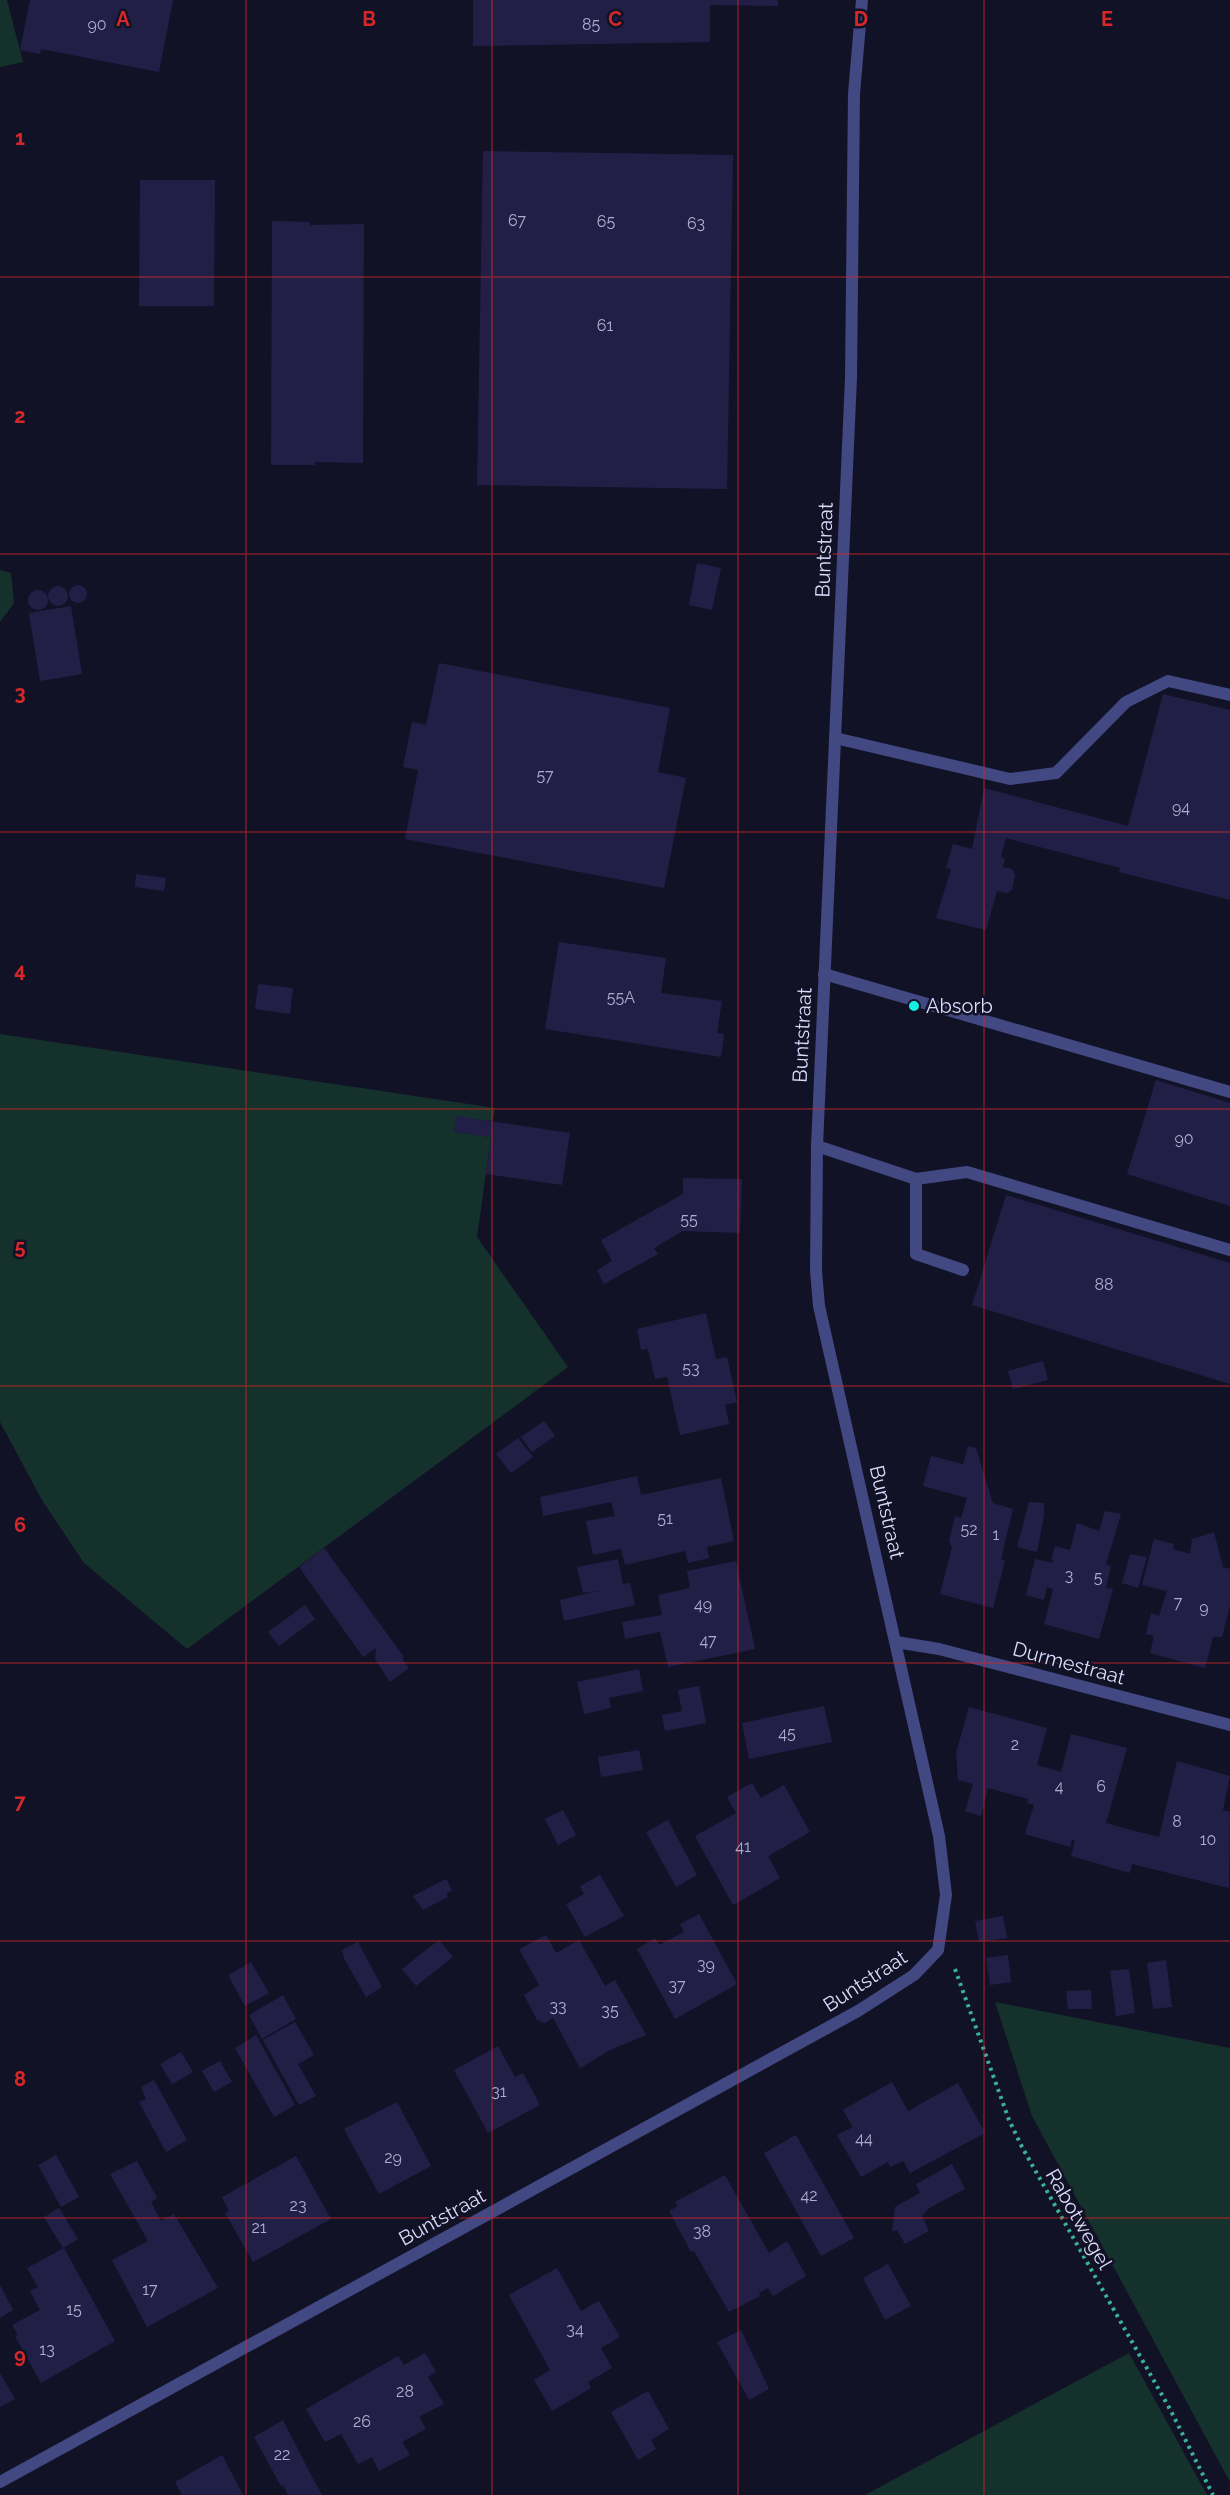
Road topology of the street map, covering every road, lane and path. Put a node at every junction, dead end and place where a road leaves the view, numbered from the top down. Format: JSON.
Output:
{"nodes":[{"id":1,"x":862,"y":0,"type":"edge"},
{"id":2,"x":1230,"y":695,"type":"edge"},
{"id":3,"x":835,"y":738,"type":"junction"},
{"id":4,"x":824,"y":974,"type":"junction"},
{"id":5,"x":1230,"y":1092,"type":"edge"},
{"id":6,"x":817,"y":1146,"type":"junction"},
{"id":7,"x":916,"y":1179,"type":"junction"},
{"id":8,"x":1230,"y":1250,"type":"edge"},
{"id":9,"x":963,"y":1270,"type":"dead end"},
{"id":10,"x":896,"y":1642,"type":"junction"},
{"id":11,"x":1230,"y":1725,"type":"edge"},
{"id":12,"x":938,"y":1950,"type":"junction"},
{"id":13,"x":0,"y":2482,"type":"edge"},
{"id":14,"x":1214,"y":2495,"type":"edge"}],
"edges":[{"from":1,"to":3,"type":"street","name":"Buntstraat"},
{"from":2,"to":3,"type":"street"},
{"from":3,"to":4,"type":"street","name":"Buntstraat"},
{"from":4,"to":5,"type":"street"},
{"from":4,"to":6,"type":"street","name":"Buntstraat"},
{"from":6,"to":7,"type":"street"},
{"from":6,"to":10,"type":"street","name":"Buntstraat"},
{"from":7,"to":8,"type":"street"},
{"from":7,"to":9,"type":"street"},
{"from":10,"to":11,"type":"street","name":"Durmestraat"},
{"from":10,"to":12,"type":"street","name":"Buntstraat"},
{"from":12,"to":13,"type":"street","name":"Buntstraat"},
{"from":12,"to":14,"type":"path","name":"Rabotwegel"}]}
